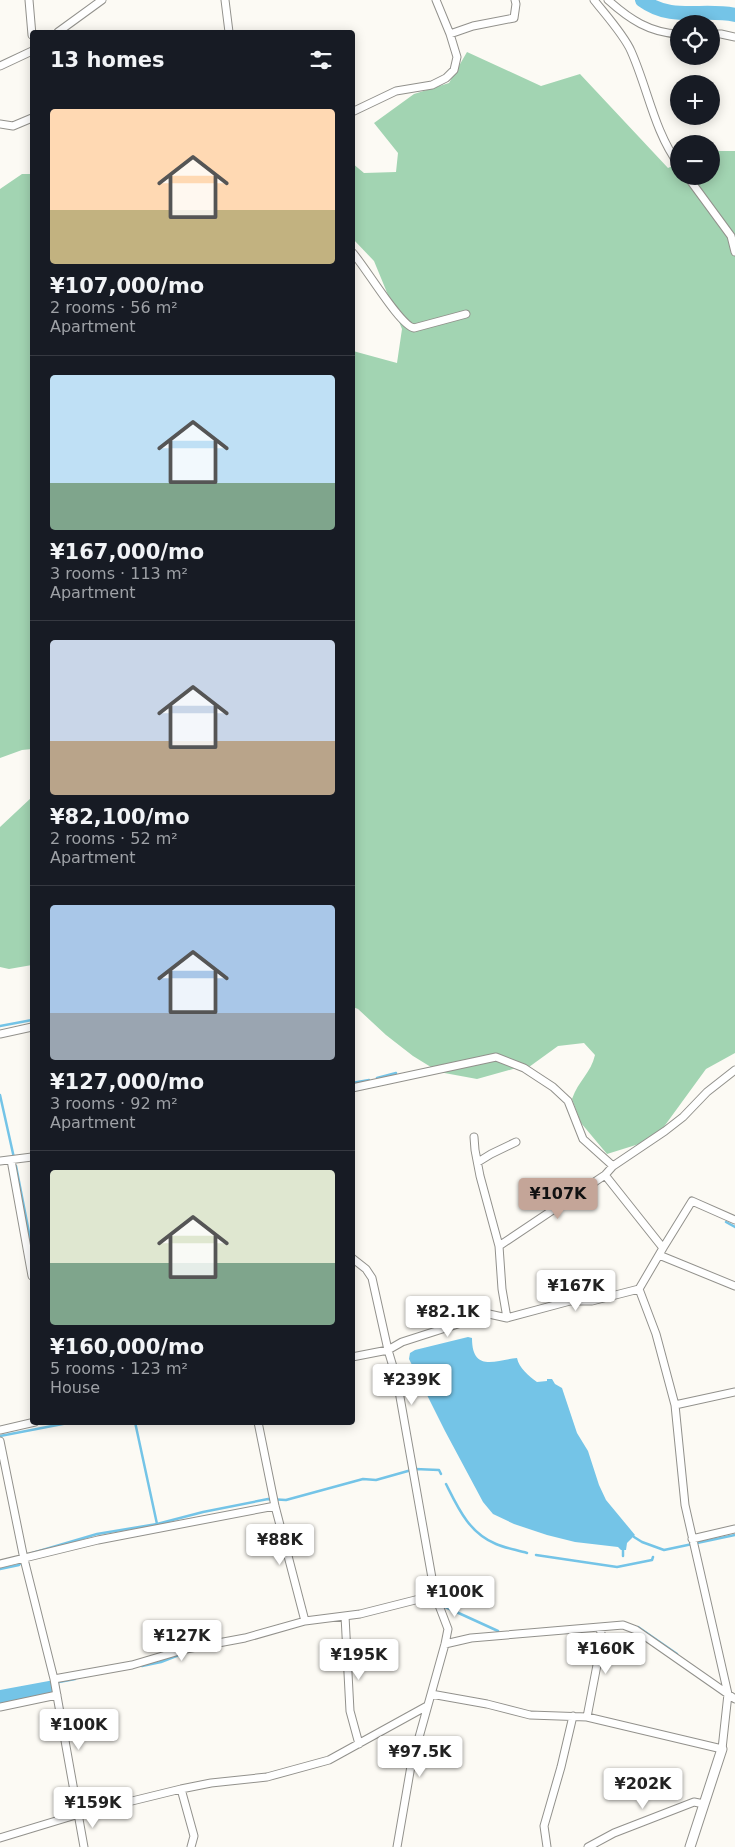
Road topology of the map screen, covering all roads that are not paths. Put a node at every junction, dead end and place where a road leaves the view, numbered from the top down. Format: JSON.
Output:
{"nodes":[{"id":1,"x":29,"y":0,"type":"edge"},
{"id":2,"x":102,"y":0,"type":"edge"},
{"id":3,"x":225,"y":0,"type":"edge"},
{"id":4,"x":436,"y":0,"type":"edge"},
{"id":5,"x":515,"y":0,"type":"edge"},
{"id":6,"x":594,"y":0,"type":"edge"},
{"id":7,"x":608,"y":0,"type":"edge"},
{"id":8,"x":32,"y":30,"type":"edge"},
{"id":9,"x":61,"y":30,"type":"edge"},
{"id":10,"x":229,"y":30,"type":"edge"},
{"id":11,"x":670,"y":33,"type":"edge"},
{"id":12,"x":450,"y":34,"type":"junction"},
{"id":13,"x":720,"y":34,"type":"edge"},
{"id":14,"x":735,"y":37,"type":"edge"},
{"id":15,"x":30,"y":52,"type":"edge"},
{"id":16,"x":0,"y":66,"type":"edge"},
{"id":17,"x":355,"y":111,"type":"edge"},
{"id":18,"x":30,"y":119,"type":"edge"},
{"id":19,"x":0,"y":124,"type":"edge"},
{"id":20,"x":670,"y":152,"type":"edge"},
{"id":21,"x":694,"y":185,"type":"edge"},
{"id":22,"x":735,"y":252,"type":"edge"},
{"id":23,"x":355,"y":256,"type":"edge"},
{"id":24,"x":466,"y":314,"type":"dead end"},
{"id":25,"x":30,"y":1027,"type":"edge"},
{"id":26,"x":0,"y":1034,"type":"edge"},
{"id":27,"x":735,"y":1070,"type":"edge"},
{"id":28,"x":355,"y":1087,"type":"edge"},
{"id":29,"x":474,"y":1137,"type":"dead end"},
{"id":30,"x":516,"y":1142,"type":"dead end"},
{"id":31,"x":30,"y":1157,"type":"edge"},
{"id":32,"x":11,"y":1160,"type":"junction"},
{"id":33,"x":0,"y":1161,"type":"edge"},
{"id":34,"x":478,"y":1162,"type":"junction"},
{"id":35,"x":613,"y":1166,"type":"junction"},
{"id":36,"x":605,"y":1175,"type":"junction"},
{"id":37,"x":735,"y":1220,"type":"edge"},
{"id":38,"x":500,"y":1246,"type":"junction"},
{"id":39,"x":661,"y":1252,"type":"junction"},
{"id":40,"x":355,"y":1260,"type":"edge"},
{"id":41,"x":30,"y":1265,"type":"edge"},
{"id":42,"x":735,"y":1286,"type":"edge"},
{"id":43,"x":639,"y":1288,"type":"junction"},
{"id":44,"x":507,"y":1318,"type":"junction"},
{"id":45,"x":388,"y":1350,"type":"junction"},
{"id":46,"x":355,"y":1356,"type":"edge"},
{"id":47,"x":735,"y":1392,"type":"edge"},
{"id":48,"x":676,"y":1405,"type":"junction"},
{"id":49,"x":30,"y":1423,"type":"edge"},
{"id":50,"x":259,"y":1425,"type":"edge"},
{"id":51,"x":0,"y":1430,"type":"edge"},
{"id":52,"x":0,"y":1441,"type":"edge"},
{"id":53,"x":276,"y":1506,"type":"junction"},
{"id":54,"x":735,"y":1529,"type":"edge"},
{"id":55,"x":692,"y":1539,"type":"junction"},
{"id":56,"x":24,"y":1559,"type":"junction"},
{"id":57,"x":0,"y":1564,"type":"edge"},
{"id":58,"x":435,"y":1595,"type":"junction"},
{"id":59,"x":345,"y":1617,"type":"junction"},
{"id":60,"x":305,"y":1620,"type":"junction"},
{"id":61,"x":601,"y":1629,"type":"junction"},
{"id":62,"x":445,"y":1644,"type":"junction"},
{"id":63,"x":55,"y":1680,"type":"junction"},
{"id":64,"x":57,"y":1693,"type":"junction"},
{"id":65,"x":431,"y":1694,"type":"junction"},
{"id":66,"x":728,"y":1694,"type":"junction"},
{"id":67,"x":735,"y":1699,"type":"edge"},
{"id":68,"x":427,"y":1706,"type":"junction"},
{"id":69,"x":0,"y":1707,"type":"edge"},
{"id":70,"x":572,"y":1716,"type":"junction"},
{"id":71,"x":587,"y":1717,"type":"junction"},
{"id":72,"x":359,"y":1744,"type":"junction"},
{"id":73,"x":722,"y":1749,"type":"junction"},
{"id":74,"x":181,"y":1788,"type":"junction"},
{"id":75,"x":704,"y":1804,"type":"junction"},
{"id":76,"x":79,"y":1814,"type":"junction"},
{"id":77,"x":0,"y":1838,"type":"edge"},
{"id":78,"x":84,"y":1847,"type":"edge"},
{"id":79,"x":191,"y":1847,"type":"edge"},
{"id":80,"x":396,"y":1847,"type":"edge"},
{"id":81,"x":547,"y":1847,"type":"edge"},
{"id":82,"x":588,"y":1847,"type":"edge"},
{"id":83,"x":690,"y":1847,"type":"edge"}],
"edges":[{"from":1,"to":8,"type":"street"},
{"from":2,"to":9,"type":"street"},
{"from":3,"to":10,"type":"street"},
{"from":4,"to":12,"type":"street"},
{"from":5,"to":12,"type":"street"},
{"from":6,"to":20,"type":"street"},
{"from":7,"to":11,"type":"street"},
{"from":12,"to":17,"type":"street"},
{"from":13,"to":14,"type":"street"},
{"from":15,"to":16,"type":"street"},
{"from":18,"to":19,"type":"street"},
{"from":21,"to":22,"type":"street"},
{"from":23,"to":24,"type":"street"},
{"from":25,"to":26,"type":"street"},
{"from":27,"to":35,"type":"street"},
{"from":28,"to":35,"type":"street"},
{"from":29,"to":34,"type":"street"},
{"from":30,"to":34,"type":"street"},
{"from":31,"to":32,"type":"street"},
{"from":32,"to":33,"type":"street"},
{"from":32,"to":41,"type":"street"},
{"from":34,"to":38,"type":"street"},
{"from":35,"to":36,"type":"street"},
{"from":36,"to":38,"type":"street"},
{"from":36,"to":39,"type":"street"},
{"from":37,"to":39,"type":"street"},
{"from":38,"to":44,"type":"street"},
{"from":39,"to":42,"type":"street"},
{"from":39,"to":43,"type":"street"},
{"from":40,"to":45,"type":"street"},
{"from":43,"to":44,"type":"street"},
{"from":43,"to":48,"type":"street"},
{"from":44,"to":45,"type":"street"},
{"from":45,"to":46,"type":"street"},
{"from":45,"to":58,"type":"street"},
{"from":47,"to":48,"type":"street"},
{"from":48,"to":55,"type":"street"},
{"from":49,"to":51,"type":"street"},
{"from":50,"to":53,"type":"street"},
{"from":52,"to":56,"type":"street"},
{"from":53,"to":56,"type":"street"},
{"from":53,"to":60,"type":"street"},
{"from":54,"to":55,"type":"street"},
{"from":55,"to":66,"type":"street"},
{"from":56,"to":57,"type":"street"},
{"from":56,"to":63,"type":"street"},
{"from":58,"to":59,"type":"street"},
{"from":58,"to":62,"type":"street"},
{"from":59,"to":60,"type":"street"},
{"from":59,"to":72,"type":"street"},
{"from":60,"to":63,"type":"street"},
{"from":61,"to":62,"type":"street"},
{"from":61,"to":66,"type":"street"},
{"from":61,"to":71,"type":"street"},
{"from":62,"to":65,"type":"street"},
{"from":63,"to":64,"type":"street"},
{"from":64,"to":69,"type":"street"},
{"from":64,"to":76,"type":"street"},
{"from":65,"to":68,"type":"street"},
{"from":65,"to":70,"type":"street"},
{"from":66,"to":67,"type":"street"},
{"from":66,"to":73,"type":"street"},
{"from":68,"to":72,"type":"street"},
{"from":68,"to":80,"type":"street"},
{"from":70,"to":71,"type":"street"},
{"from":70,"to":81,"type":"street"},
{"from":71,"to":73,"type":"street"},
{"from":72,"to":74,"type":"street"},
{"from":73,"to":75,"type":"street"},
{"from":74,"to":76,"type":"street"},
{"from":74,"to":79,"type":"street"},
{"from":75,"to":82,"type":"street"},
{"from":75,"to":83,"type":"street"},
{"from":76,"to":77,"type":"street"},
{"from":76,"to":78,"type":"street"}]}
